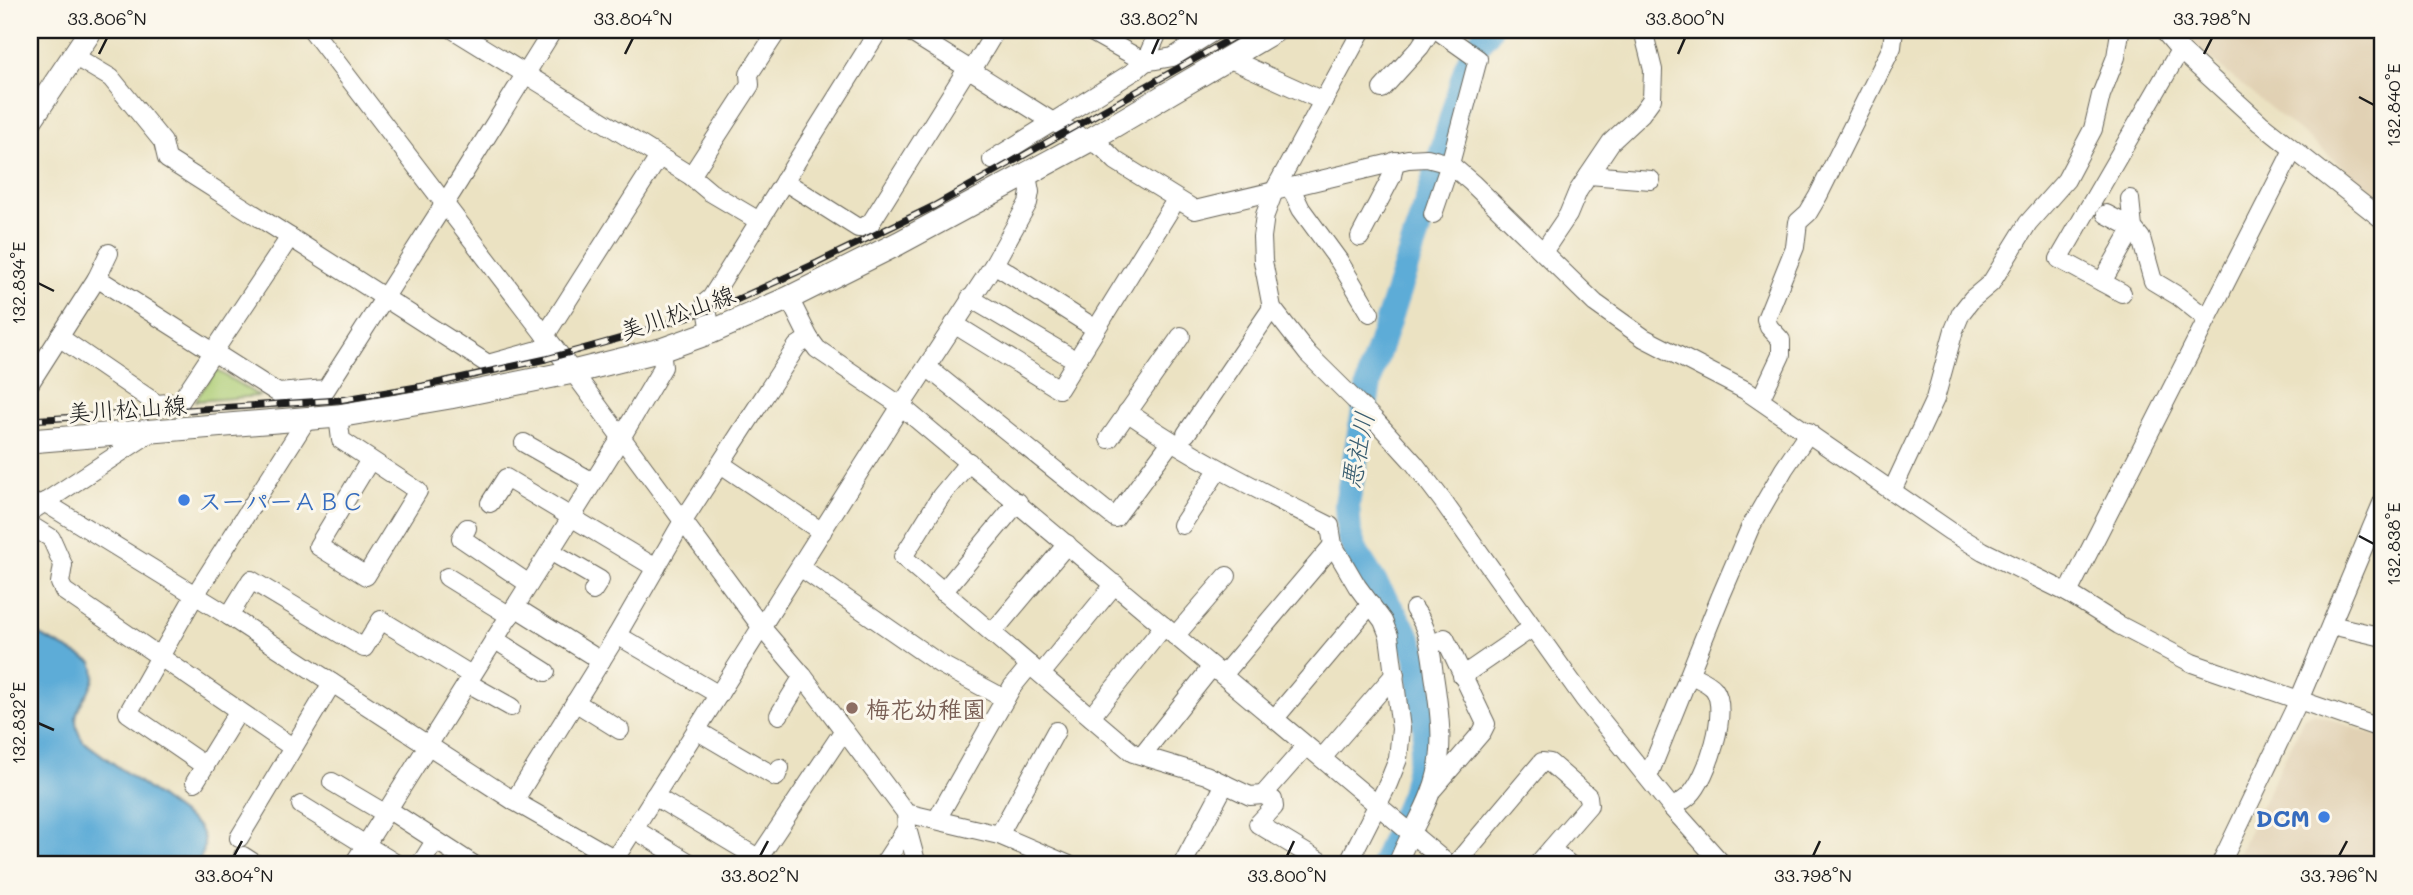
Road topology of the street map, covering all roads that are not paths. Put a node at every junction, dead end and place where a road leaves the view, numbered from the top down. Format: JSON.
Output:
{"nodes":[{"id":1,"x":91,"y":30,"type":"edge"},
{"id":2,"x":312,"y":30,"type":"edge"},
{"id":3,"x":454,"y":30,"type":"edge"},
{"id":4,"x":552,"y":30,"type":"edge"},
{"id":5,"x":878,"y":30,"type":"edge"},
{"id":6,"x":907,"y":30,"type":"edge"},
{"id":7,"x":996,"y":30,"type":"edge"},
{"id":8,"x":1088,"y":30,"type":"edge"},
{"id":9,"x":1159,"y":30,"type":"edge"},
{"id":10,"x":1216,"y":30,"type":"edge"},
{"id":11,"x":1276,"y":30,"type":"edge"},
{"id":12,"x":1362,"y":30,"type":"edge"},
{"id":13,"x":1431,"y":30,"type":"edge"},
{"id":14,"x":1437,"y":30,"type":"edge"},
{"id":15,"x":1643,"y":30,"type":"edge"},
{"id":16,"x":1894,"y":30,"type":"edge"},
{"id":17,"x":2120,"y":30,"type":"edge"},
{"id":18,"x":2163,"y":30,"type":"edge"},
{"id":19,"x":769,"y":33,"type":"edge"},
{"id":20,"x":2180,"y":50,"type":"junction"},
{"id":21,"x":74,"y":56,"type":"junction"},
{"id":22,"x":1228,"y":58,"type":"junction"},
{"id":23,"x":1145,"y":62,"type":"junction"},
{"id":24,"x":969,"y":70,"type":"junction"},
{"id":25,"x":526,"y":73,"type":"junction"},
{"id":26,"x":1382,"y":89,"type":"dead end"},
{"id":27,"x":1323,"y":101,"type":"junction"},
{"id":28,"x":30,"y":121,"type":"edge"},
{"id":29,"x":1053,"y":122,"type":"junction"},
{"id":30,"x":1088,"y":141,"type":"junction"},
{"id":31,"x":2293,"y":150,"type":"junction"},
{"id":32,"x":659,"y":157,"type":"junction"},
{"id":33,"x":992,"y":160,"type":"dead end"},
{"id":34,"x":1395,"y":162,"type":"junction"},
{"id":35,"x":1447,"y":164,"type":"junction"},
{"id":36,"x":1027,"y":175,"type":"junction"},
{"id":37,"x":1589,"y":175,"type":"junction"},
{"id":38,"x":691,"y":176,"type":"junction"},
{"id":39,"x":1651,"y":180,"type":"dead end"},
{"id":40,"x":784,"y":181,"type":"junction"},
{"id":41,"x":1282,"y":190,"type":"junction"},
{"id":42,"x":2130,"y":199,"type":"dead end"},
{"id":43,"x":1176,"y":200,"type":"junction"},
{"id":44,"x":444,"y":203,"type":"junction"},
{"id":45,"x":1433,"y":214,"type":"dead end"},
{"id":46,"x":2106,"y":214,"type":"dead end"},
{"id":47,"x":2383,"y":220,"type":"edge"},
{"id":48,"x":759,"y":221,"type":"junction"},
{"id":49,"x":2133,"y":228,"type":"junction"},
{"id":50,"x":290,"y":237,"type":"junction"},
{"id":51,"x":1360,"y":237,"type":"dead end"},
{"id":52,"x":1543,"y":252,"type":"junction"},
{"id":53,"x":108,"y":253,"type":"dead end"},
{"id":54,"x":994,"y":264,"type":"junction"},
{"id":55,"x":97,"y":278,"type":"junction"},
{"id":56,"x":2102,"y":282,"type":"junction"},
{"id":57,"x":2122,"y":293,"type":"dead end"},
{"id":58,"x":384,"y":296,"type":"junction"},
{"id":59,"x":789,"y":298,"type":"junction"},
{"id":60,"x":970,"y":298,"type":"junction"},
{"id":61,"x":1272,"y":308,"type":"junction"},
{"id":62,"x":1370,"y":313,"type":"dead end"},
{"id":63,"x":2207,"y":319,"type":"junction"},
{"id":64,"x":954,"y":324,"type":"junction"},
{"id":65,"x":1096,"y":329,"type":"junction"},
{"id":66,"x":711,"y":332,"type":"junction"},
{"id":67,"x":1181,"y":336,"type":"dead end"},
{"id":68,"x":59,"y":338,"type":"junction"},
{"id":69,"x":809,"y":338,"type":"junction"},
{"id":70,"x":549,"y":341,"type":"junction"},
{"id":71,"x":661,"y":350,"type":"junction"},
{"id":72,"x":213,"y":353,"type":"junction"},
{"id":73,"x":1067,"y":355,"type":"dead end"},
{"id":74,"x":927,"y":367,"type":"junction"},
{"id":75,"x":573,"y":372,"type":"junction"},
{"id":76,"x":30,"y":383,"type":"edge"},
{"id":77,"x":1760,"y":400,"type":"junction"},
{"id":78,"x":901,"y":406,"type":"junction"},
{"id":79,"x":1127,"y":412,"type":"junction"},
{"id":80,"x":338,"y":416,"type":"junction"},
{"id":81,"x":307,"y":419,"type":"junction"},
{"id":82,"x":1809,"y":432,"type":"junction"},
{"id":83,"x":150,"y":433,"type":"junction"},
{"id":84,"x":621,"y":438,"type":"junction"},
{"id":85,"x":1179,"y":438,"type":"junction"},
{"id":86,"x":1108,"y":439,"type":"dead end"},
{"id":87,"x":30,"y":441,"type":"edge"},
{"id":88,"x":524,"y":443,"type":"dead end"},
{"id":89,"x":370,"y":460,"type":"junction"},
{"id":90,"x":969,"y":461,"type":"junction"},
{"id":91,"x":721,"y":464,"type":"junction"},
{"id":92,"x":1218,"y":470,"type":"junction"},
{"id":93,"x":593,"y":482,"type":"junction"},
{"id":94,"x":1892,"y":491,"type":"junction"},
{"id":95,"x":2383,"y":501,"type":"edge"},
{"id":96,"x":1018,"y":502,"type":"junction"},
{"id":97,"x":490,"y":503,"type":"dead end"},
{"id":98,"x":37,"y":507,"type":"edge"},
{"id":99,"x":571,"y":517,"type":"junction"},
{"id":100,"x":684,"y":521,"type":"junction"},
{"id":101,"x":30,"y":525,"type":"edge"},
{"id":102,"x":1182,"y":525,"type":"dead end"},
{"id":103,"x":822,"y":532,"type":"junction"},
{"id":104,"x":461,"y":538,"type":"dead end"},
{"id":105,"x":1067,"y":544,"type":"junction"},
{"id":106,"x":1333,"y":545,"type":"junction"},
{"id":107,"x":550,"y":551,"type":"junction"},
{"id":108,"x":800,"y":567,"type":"junction"},
{"id":109,"x":656,"y":568,"type":"junction"},
{"id":110,"x":1227,"y":576,"type":"dead end"},
{"id":111,"x":447,"y":577,"type":"dead end"},
{"id":112,"x":529,"y":584,"type":"junction"},
{"id":113,"x":1115,"y":584,"type":"junction"},
{"id":114,"x":593,"y":592,"type":"dead end"},
{"id":115,"x":943,"y":592,"type":"junction"},
{"id":116,"x":2068,"y":593,"type":"junction"},
{"id":117,"x":195,"y":595,"type":"junction"},
{"id":118,"x":1371,"y":604,"type":"junction"},
{"id":119,"x":1414,"y":609,"type":"dead end"},
{"id":120,"x":512,"y":612,"type":"junction"},
{"id":121,"x":229,"y":616,"type":"junction"},
{"id":122,"x":2331,"y":625,"type":"junction"},
{"id":123,"x":762,"y":628,"type":"junction"},
{"id":124,"x":1532,"y":628,"type":"junction"},
{"id":125,"x":1169,"y":631,"type":"junction"},
{"id":126,"x":993,"y":632,"type":"junction"},
{"id":127,"x":617,"y":635,"type":"junction"},
{"id":128,"x":2383,"y":637,"type":"edge"},
{"id":129,"x":494,"y":639,"type":"junction"},
{"id":130,"x":1430,"y":646,"type":"junction"},
{"id":131,"x":159,"y":656,"type":"junction"},
{"id":132,"x":601,"y":661,"type":"junction"},
{"id":133,"x":1036,"y":670,"type":"junction"},
{"id":134,"x":1217,"y":671,"type":"junction"},
{"id":135,"x":546,"y":672,"type":"dead end"},
{"id":136,"x":1395,"y":674,"type":"junction"},
{"id":137,"x":1691,"y":675,"type":"junction"},
{"id":138,"x":803,"y":676,"type":"junction"},
{"id":139,"x":1462,"y":676,"type":"junction"},
{"id":140,"x":470,"y":679,"type":"junction"},
{"id":141,"x":332,"y":683,"type":"junction"},
{"id":142,"x":719,"y":695,"type":"junction"},
{"id":143,"x":1005,"y":699,"type":"junction"},
{"id":144,"x":2300,"y":700,"type":"junction"},
{"id":145,"x":575,"y":702,"type":"junction"},
{"id":146,"x":511,"y":707,"type":"dead end"},
{"id":147,"x":239,"y":712,"type":"junction"},
{"id":148,"x":779,"y":715,"type":"dead end"},
{"id":149,"x":1091,"y":717,"type":"junction"},
{"id":150,"x":1275,"y":718,"type":"junction"},
{"id":151,"x":2383,"y":727,"type":"edge"},
{"id":152,"x":620,"y":730,"type":"dead end"},
{"id":153,"x":696,"y":730,"type":"junction"},
{"id":154,"x":844,"y":730,"type":"junction"},
{"id":155,"x":1056,"y":731,"type":"dead end"},
{"id":156,"x":428,"y":746,"type":"junction"},
{"id":157,"x":1306,"y":746,"type":"junction"},
{"id":158,"x":292,"y":747,"type":"junction"},
{"id":159,"x":1142,"y":755,"type":"junction"},
{"id":160,"x":1322,"y":758,"type":"junction"},
{"id":161,"x":205,"y":766,"type":"junction"},
{"id":162,"x":780,"y":768,"type":"dead end"},
{"id":163,"x":1648,"y":777,"type":"junction"},
{"id":164,"x":195,"y":782,"type":"dead end"},
{"id":165,"x":332,"y":782,"type":"dead end"},
{"id":166,"x":1225,"y":784,"type":"junction"},
{"id":167,"x":1432,"y":790,"type":"junction"},
{"id":168,"x":1263,"y":795,"type":"junction"},
{"id":169,"x":654,"y":796,"type":"junction"},
{"id":170,"x":514,"y":801,"type":"junction"},
{"id":171,"x":301,"y":805,"type":"dead end"},
{"id":172,"x":1380,"y":806,"type":"junction"},
{"id":173,"x":1672,"y":808,"type":"junction"},
{"id":174,"x":387,"y":812,"type":"junction"},
{"id":175,"x":937,"y":819,"type":"junction"},
{"id":176,"x":907,"y":820,"type":"junction"},
{"id":177,"x":634,"y":829,"type":"junction"},
{"id":178,"x":1409,"y":832,"type":"junction"},
{"id":179,"x":999,"y":835,"type":"junction"},
{"id":180,"x":239,"y":838,"type":"dead end"},
{"id":181,"x":435,"y":841,"type":"junction"},
{"id":182,"x":365,"y":846,"type":"junction"},
{"id":183,"x":1551,"y":849,"type":"junction"},
{"id":184,"x":613,"y":862,"type":"edge"},
{"id":185,"x":756,"y":862,"type":"edge"},
{"id":186,"x":353,"y":865,"type":"edge"},
{"id":187,"x":398,"y":865,"type":"edge"},
{"id":188,"x":420,"y":865,"type":"edge"},
{"id":189,"x":474,"y":865,"type":"edge"},
{"id":190,"x":693,"y":865,"type":"edge"},
{"id":191,"x":883,"y":865,"type":"edge"},
{"id":192,"x":917,"y":865,"type":"edge"},
{"id":193,"x":1069,"y":865,"type":"edge"},
{"id":194,"x":1182,"y":865,"type":"edge"},
{"id":195,"x":1326,"y":865,"type":"edge"},
{"id":196,"x":1347,"y":865,"type":"edge"},
{"id":197,"x":1397,"y":865,"type":"edge"},
{"id":198,"x":1449,"y":865,"type":"edge"},
{"id":199,"x":1455,"y":865,"type":"edge"},
{"id":200,"x":1537,"y":865,"type":"edge"},
{"id":201,"x":1570,"y":865,"type":"edge"},
{"id":202,"x":1723,"y":865,"type":"edge"},
{"id":203,"x":2220,"y":865,"type":"edge"}],
"edges":[{"from":1,"to":21,"type":"main road"},
{"from":2,"to":44,"type":"street"},
{"from":3,"to":25,"type":"street"},
{"from":4,"to":25,"type":"street"},
{"from":5,"to":40,"type":"street"},
{"from":6,"to":24,"type":"street"},
{"from":7,"to":24,"type":"street"},
{"from":8,"to":23,"type":"street"},
{"from":9,"to":23,"type":"street"},
{"from":10,"to":23,"type":"street"},
{"from":11,"to":22,"type":"main road","name":"美川松山線"},
{"from":12,"to":27,"type":"street"},
{"from":13,"to":26,"type":"street"},
{"from":14,"to":35,"type":"street"},
{"from":15,"to":37,"type":"street"},
{"from":16,"to":77,"type":"street"},
{"from":17,"to":94,"type":"street"},
{"from":18,"to":20,"type":"street"},
{"from":19,"to":38,"type":"street"},
{"from":20,"to":31,"type":"street"},
{"from":20,"to":56,"type":"street"},
{"from":21,"to":28,"type":"main road"},
{"from":21,"to":50,"type":"street"},
{"from":22,"to":27,"type":"street"},
{"from":22,"to":30,"type":"main road","name":"美川松山線"},
{"from":23,"to":29,"type":"street"},
{"from":24,"to":29,"type":"street"},
{"from":24,"to":40,"type":"street"},
{"from":25,"to":32,"type":"street"},
{"from":25,"to":44,"type":"street"},
{"from":27,"to":41,"type":"street"},
{"from":29,"to":30,"type":"street"},
{"from":29,"to":33,"type":"street"},
{"from":30,"to":36,"type":"main road","name":"美川松山線"},
{"from":30,"to":43,"type":"street"},
{"from":31,"to":47,"type":"street"},
{"from":31,"to":63,"type":"street"},
{"from":32,"to":38,"type":"street"},
{"from":32,"to":70,"type":"street"},
{"from":34,"to":35,"type":"street"},
{"from":34,"to":41,"type":"street"},
{"from":34,"to":51,"type":"street"},
{"from":35,"to":45,"type":"street"},
{"from":35,"to":52,"type":"street"},
{"from":36,"to":54,"type":"street"},
{"from":36,"to":59,"type":"main road","name":"美川松山線"},
{"from":37,"to":39,"type":"street"},
{"from":37,"to":52,"type":"street"},
{"from":38,"to":48,"type":"street"},
{"from":40,"to":48,"type":"street"},
{"from":41,"to":43,"type":"street"},
{"from":41,"to":61,"type":"street"},
{"from":41,"to":62,"type":"street"},
{"from":42,"to":49,"type":"street"},
{"from":43,"to":65,"type":"street"},
{"from":44,"to":58,"type":"street"},
{"from":44,"to":70,"type":"street"},
{"from":46,"to":49,"type":"street"},
{"from":48,"to":66,"type":"street"},
{"from":49,"to":56,"type":"street"},
{"from":49,"to":63,"type":"street"},
{"from":50,"to":58,"type":"street"},
{"from":50,"to":72,"type":"street"},
{"from":52,"to":77,"type":"street"},
{"from":53,"to":55,"type":"street"},
{"from":54,"to":60,"type":"street"},
{"from":54,"to":65,"type":"street"},
{"from":55,"to":68,"type":"street"},
{"from":55,"to":72,"type":"street"},
{"from":56,"to":57,"type":"street"},
{"from":58,"to":70,"type":"street"},
{"from":58,"to":72,"type":"street"},
{"from":59,"to":66,"type":"main road","name":"美川松山線"},
{"from":59,"to":69,"type":"street"},
{"from":60,"to":64,"type":"street"},
{"from":60,"to":73,"type":"street"},
{"from":61,"to":85,"type":"street"},
{"from":61,"to":124,"type":"street"},
{"from":63,"to":116,"type":"street"},
{"from":64,"to":65,"type":"street"},
{"from":64,"to":74,"type":"street"},
{"from":66,"to":71,"type":"main road","name":"美川松山線"},
{"from":67,"to":79,"type":"street"},
{"from":68,"to":72,"type":"street"},
{"from":68,"to":76,"type":"street"},
{"from":69,"to":78,"type":"street"},
{"from":69,"to":91,"type":"street"},
{"from":70,"to":75,"type":"street"},
{"from":71,"to":75,"type":"main road","name":"美川松山線"},
{"from":71,"to":84,"type":"street"},
{"from":74,"to":78,"type":"street"},
{"from":74,"to":85,"type":"street"},
{"from":75,"to":80,"type":"main road","name":"美川松山線"},
{"from":75,"to":84,"type":"street"},
{"from":77,"to":82,"type":"street"},
{"from":78,"to":90,"type":"street"},
{"from":78,"to":103,"type":"street"},
{"from":79,"to":85,"type":"street"},
{"from":79,"to":86,"type":"street"},
{"from":80,"to":81,"type":"main road","name":"美川松山線"},
{"from":80,"to":89,"type":"street"},
{"from":81,"to":83,"type":"main road","name":"美川松山線"},
{"from":81,"to":117,"type":"street"},
{"from":82,"to":94,"type":"street"},
{"from":82,"to":137,"type":"street"},
{"from":83,"to":87,"type":"main road","name":"美川松山線"},
{"from":83,"to":98,"type":"street"},
{"from":84,"to":93,"type":"street"},
{"from":84,"to":100,"type":"street"},
{"from":85,"to":92,"type":"street"},
{"from":88,"to":93,"type":"street"},
{"from":89,"to":89,"type":"street"},
{"from":90,"to":96,"type":"street"},
{"from":90,"to":115,"type":"street"},
{"from":91,"to":100,"type":"street"},
{"from":91,"to":103,"type":"street"},
{"from":92,"to":102,"type":"street"},
{"from":92,"to":106,"type":"street"},
{"from":93,"to":99,"type":"street"},
{"from":94,"to":116,"type":"street"},
{"from":95,"to":122,"type":"street"},
{"from":96,"to":105,"type":"street"},
{"from":96,"to":115,"type":"street"},
{"from":97,"to":99,"type":"street"},
{"from":98,"to":117,"type":"street"},
{"from":99,"to":107,"type":"street"},
{"from":99,"to":109,"type":"street"},
{"from":100,"to":109,"type":"street"},
{"from":100,"to":123,"type":"street"},
{"from":101,"to":131,"type":"street"},
{"from":103,"to":108,"type":"street"},
{"from":104,"to":112,"type":"street"},
{"from":105,"to":113,"type":"street"},
{"from":105,"to":126,"type":"street"},
{"from":106,"to":118,"type":"street"},
{"from":106,"to":134,"type":"street"},
{"from":107,"to":112,"type":"street"},
{"from":107,"to":114,"type":"street"},
{"from":108,"to":123,"type":"street"},
{"from":108,"to":143,"type":"street"},
{"from":109,"to":127,"type":"street"},
{"from":110,"to":125,"type":"street"},
{"from":111,"to":120,"type":"street"},
{"from":112,"to":120,"type":"street"},
{"from":113,"to":125,"type":"street"},
{"from":113,"to":133,"type":"street"},
{"from":115,"to":126,"type":"street"},
{"from":116,"to":144,"type":"street"},
{"from":117,"to":121,"type":"street"},
{"from":117,"to":131,"type":"street"},
{"from":118,"to":136,"type":"street"},
{"from":118,"to":150,"type":"street"},
{"from":119,"to":130,"type":"street"},
{"from":120,"to":129,"type":"street"},
{"from":120,"to":132,"type":"street"},
{"from":121,"to":140,"type":"street"},
{"from":121,"to":141,"type":"street"},
{"from":122,"to":128,"type":"street"},
{"from":122,"to":144,"type":"street"},
{"from":123,"to":138,"type":"street"},
{"from":123,"to":142,"type":"street"},
{"from":124,"to":139,"type":"street"},
{"from":124,"to":163,"type":"street"},
{"from":125,"to":134,"type":"street"},
{"from":125,"to":149,"type":"street"},
{"from":126,"to":133,"type":"street"},
{"from":127,"to":132,"type":"street"},
{"from":127,"to":142,"type":"street"},
{"from":129,"to":135,"type":"street"},
{"from":129,"to":140,"type":"street"},
{"from":130,"to":139,"type":"street"},
{"from":130,"to":167,"type":"street"},
{"from":131,"to":147,"type":"street"},
{"from":131,"to":161,"type":"street"},
{"from":132,"to":145,"type":"street"},
{"from":133,"to":143,"type":"street"},
{"from":133,"to":149,"type":"street"},
{"from":134,"to":150,"type":"street"},
{"from":134,"to":159,"type":"street"},
{"from":136,"to":160,"type":"street"},
{"from":136,"to":172,"type":"street"},
{"from":137,"to":163,"type":"street"},
{"from":137,"to":173,"type":"street"},
{"from":138,"to":148,"type":"street"},
{"from":138,"to":154,"type":"street"},
{"from":139,"to":167,"type":"street"},
{"from":140,"to":146,"type":"street"},
{"from":140,"to":156,"type":"street"},
{"from":141,"to":156,"type":"street"},
{"from":141,"to":158,"type":"street"},
{"from":142,"to":153,"type":"street"},
{"from":143,"to":175,"type":"street"},
{"from":144,"to":151,"type":"street"},
{"from":144,"to":203,"type":"street"},
{"from":145,"to":152,"type":"street"},
{"from":145,"to":170,"type":"street"},
{"from":147,"to":158,"type":"street"},
{"from":147,"to":161,"type":"street"},
{"from":149,"to":159,"type":"street"},
{"from":150,"to":157,"type":"street"},
{"from":153,"to":162,"type":"street"},
{"from":153,"to":169,"type":"street"},
{"from":154,"to":176,"type":"street"},
{"from":154,"to":185,"type":"street"},
{"from":155,"to":179,"type":"street"},
{"from":156,"to":170,"type":"street"},
{"from":156,"to":174,"type":"street"},
{"from":157,"to":160,"type":"street"},
{"from":157,"to":168,"type":"street"},
{"from":158,"to":180,"type":"street"},
{"from":159,"to":166,"type":"street"},
{"from":160,"to":172,"type":"street"},
{"from":161,"to":164,"type":"street"},
{"from":163,"to":173,"type":"street"},
{"from":165,"to":174,"type":"street"},
{"from":166,"to":168,"type":"street"},
{"from":166,"to":194,"type":"street"},
{"from":167,"to":178,"type":"street"},
{"from":168,"to":195,"type":"street"},
{"from":169,"to":177,"type":"street"},
{"from":169,"to":185,"type":"street"},
{"from":170,"to":184,"type":"street"},
{"from":171,"to":182,"type":"street"},
{"from":172,"to":178,"type":"street"},
{"from":172,"to":196,"type":"street"},
{"from":173,"to":202,"type":"street"},
{"from":174,"to":181,"type":"street"},
{"from":174,"to":182,"type":"street"},
{"from":175,"to":176,"type":"street"},
{"from":175,"to":179,"type":"street"},
{"from":176,"to":191,"type":"street"},
{"from":176,"to":192,"type":"street"},
{"from":177,"to":184,"type":"street"},
{"from":177,"to":190,"type":"street"},
{"from":178,"to":197,"type":"street"},
{"from":178,"to":198,"type":"street"},
{"from":179,"to":193,"type":"street"},
{"from":181,"to":188,"type":"street"},
{"from":181,"to":189,"type":"street"},
{"from":182,"to":186,"type":"street"},
{"from":182,"to":187,"type":"street"},
{"from":183,"to":199,"type":"street"},
{"from":183,"to":200,"type":"street"},
{"from":183,"to":201,"type":"street"}]}
